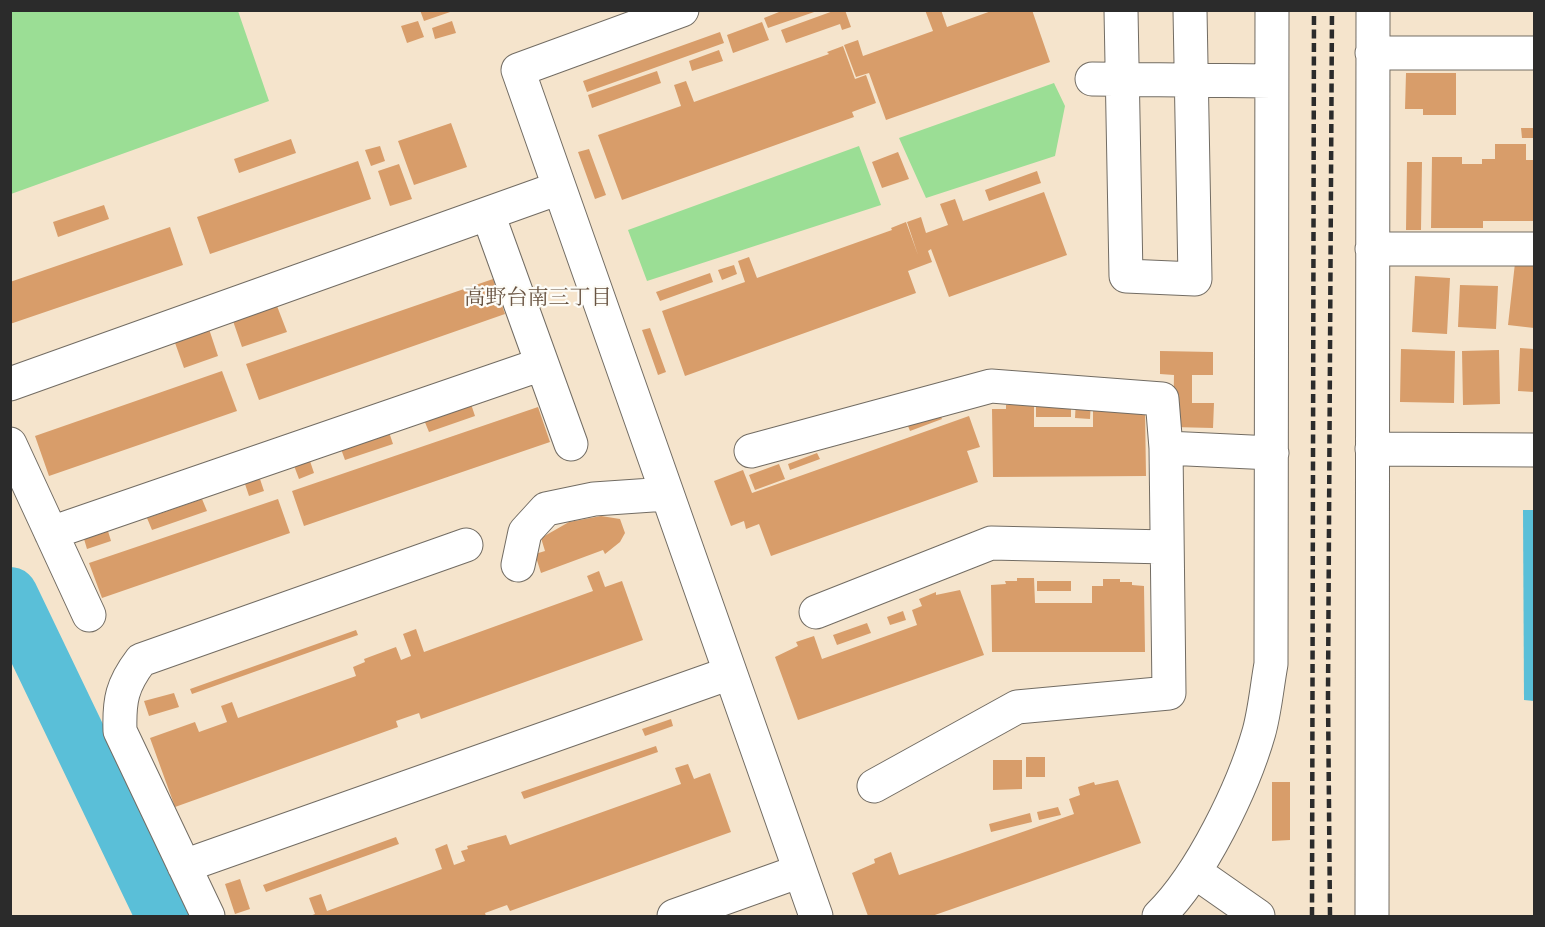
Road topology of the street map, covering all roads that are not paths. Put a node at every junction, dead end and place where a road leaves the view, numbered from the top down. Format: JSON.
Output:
{"nodes":[{"id":1,"x":682,"y":10,"type":"edge"},
{"id":2,"x":1121,"y":10,"type":"edge"},
{"id":3,"x":1190,"y":10,"type":"edge"},
{"id":4,"x":1272,"y":10,"type":"edge"},
{"id":5,"x":1373,"y":10,"type":"edge"},
{"id":6,"x":1372,"y":53,"type":"junction"},
{"id":7,"x":1534,"y":53,"type":"edge"},
{"id":8,"x":1107,"y":79,"type":"junction"},
{"id":9,"x":1189,"y":80,"type":"junction"},
{"id":10,"x":1272,"y":81,"type":"junction"},
{"id":11,"x":560,"y":188,"type":"junction"},
{"id":12,"x":488,"y":213,"type":"junction"},
{"id":13,"x":1372,"y":249,"type":"junction"},
{"id":14,"x":1534,"y":249,"type":"edge"},
{"id":15,"x":542,"y":363,"type":"junction"},
{"id":16,"x":10,"y":384,"type":"edge"},
{"id":17,"x":10,"y":444,"type":"edge"},
{"id":18,"x":571,"y":444,"type":"dead end"},
{"id":19,"x":1166,"y":448,"type":"junction"},
{"id":20,"x":1372,"y":449,"type":"junction"},
{"id":21,"x":1534,"y":450,"type":"edge"},
{"id":22,"x":751,"y":451,"type":"dead end"},
{"id":23,"x":1272,"y":453,"type":"junction"},
{"id":24,"x":667,"y":494,"type":"junction"},
{"id":25,"x":51,"y":533,"type":"junction"},
{"id":26,"x":466,"y":545,"type":"dead end"},
{"id":27,"x":1167,"y":547,"type":"junction"},
{"id":28,"x":518,"y":565,"type":"dead end"},
{"id":29,"x":816,"y":612,"type":"dead end"},
{"id":30,"x":89,"y":615,"type":"dead end"},
{"id":31,"x":730,"y":673,"type":"junction"},
{"id":32,"x":874,"y":786,"type":"dead end"},
{"id":33,"x":184,"y":866,"type":"junction"},
{"id":34,"x":800,"y":871,"type":"junction"},
{"id":35,"x":1195,"y":872,"type":"junction"},
{"id":36,"x":208,"y":916,"type":"edge"},
{"id":37,"x":674,"y":916,"type":"edge"},
{"id":38,"x":816,"y":916,"type":"edge"},
{"id":39,"x":1159,"y":916,"type":"edge"},
{"id":40,"x":1258,"y":916,"type":"edge"},
{"id":41,"x":1372,"y":916,"type":"edge"}],
"edges":[{"from":1,"to":11,"type":"street"},
{"from":2,"to":8,"type":"street"},
{"from":3,"to":9,"type":"street"},
{"from":4,"to":10,"type":"street"},
{"from":5,"to":6,"type":"street"},
{"from":6,"to":7,"type":"street"},
{"from":6,"to":13,"type":"street"},
{"from":8,"to":9,"type":"street"},
{"from":8,"to":9,"type":"street"},
{"from":9,"to":10,"type":"street"},
{"from":10,"to":23,"type":"street"},
{"from":11,"to":12,"type":"street"},
{"from":11,"to":24,"type":"street"},
{"from":12,"to":15,"type":"street"},
{"from":12,"to":16,"type":"street"},
{"from":13,"to":14,"type":"street"},
{"from":13,"to":20,"type":"street"},
{"from":15,"to":18,"type":"street"},
{"from":15,"to":25,"type":"street"},
{"from":17,"to":25,"type":"street"},
{"from":19,"to":22,"type":"street"},
{"from":19,"to":23,"type":"street"},
{"from":19,"to":27,"type":"street"},
{"from":20,"to":21,"type":"street"},
{"from":20,"to":41,"type":"street"},
{"from":23,"to":35,"type":"street"},
{"from":24,"to":28,"type":"street"},
{"from":24,"to":31,"type":"street"},
{"from":25,"to":30,"type":"street"},
{"from":26,"to":33,"type":"street"},
{"from":27,"to":29,"type":"street"},
{"from":27,"to":32,"type":"street"},
{"from":31,"to":33,"type":"street"},
{"from":31,"to":34,"type":"street"},
{"from":33,"to":36,"type":"street"},
{"from":34,"to":37,"type":"street"},
{"from":34,"to":38,"type":"street"},
{"from":35,"to":39,"type":"street"},
{"from":35,"to":40,"type":"street"}]}
